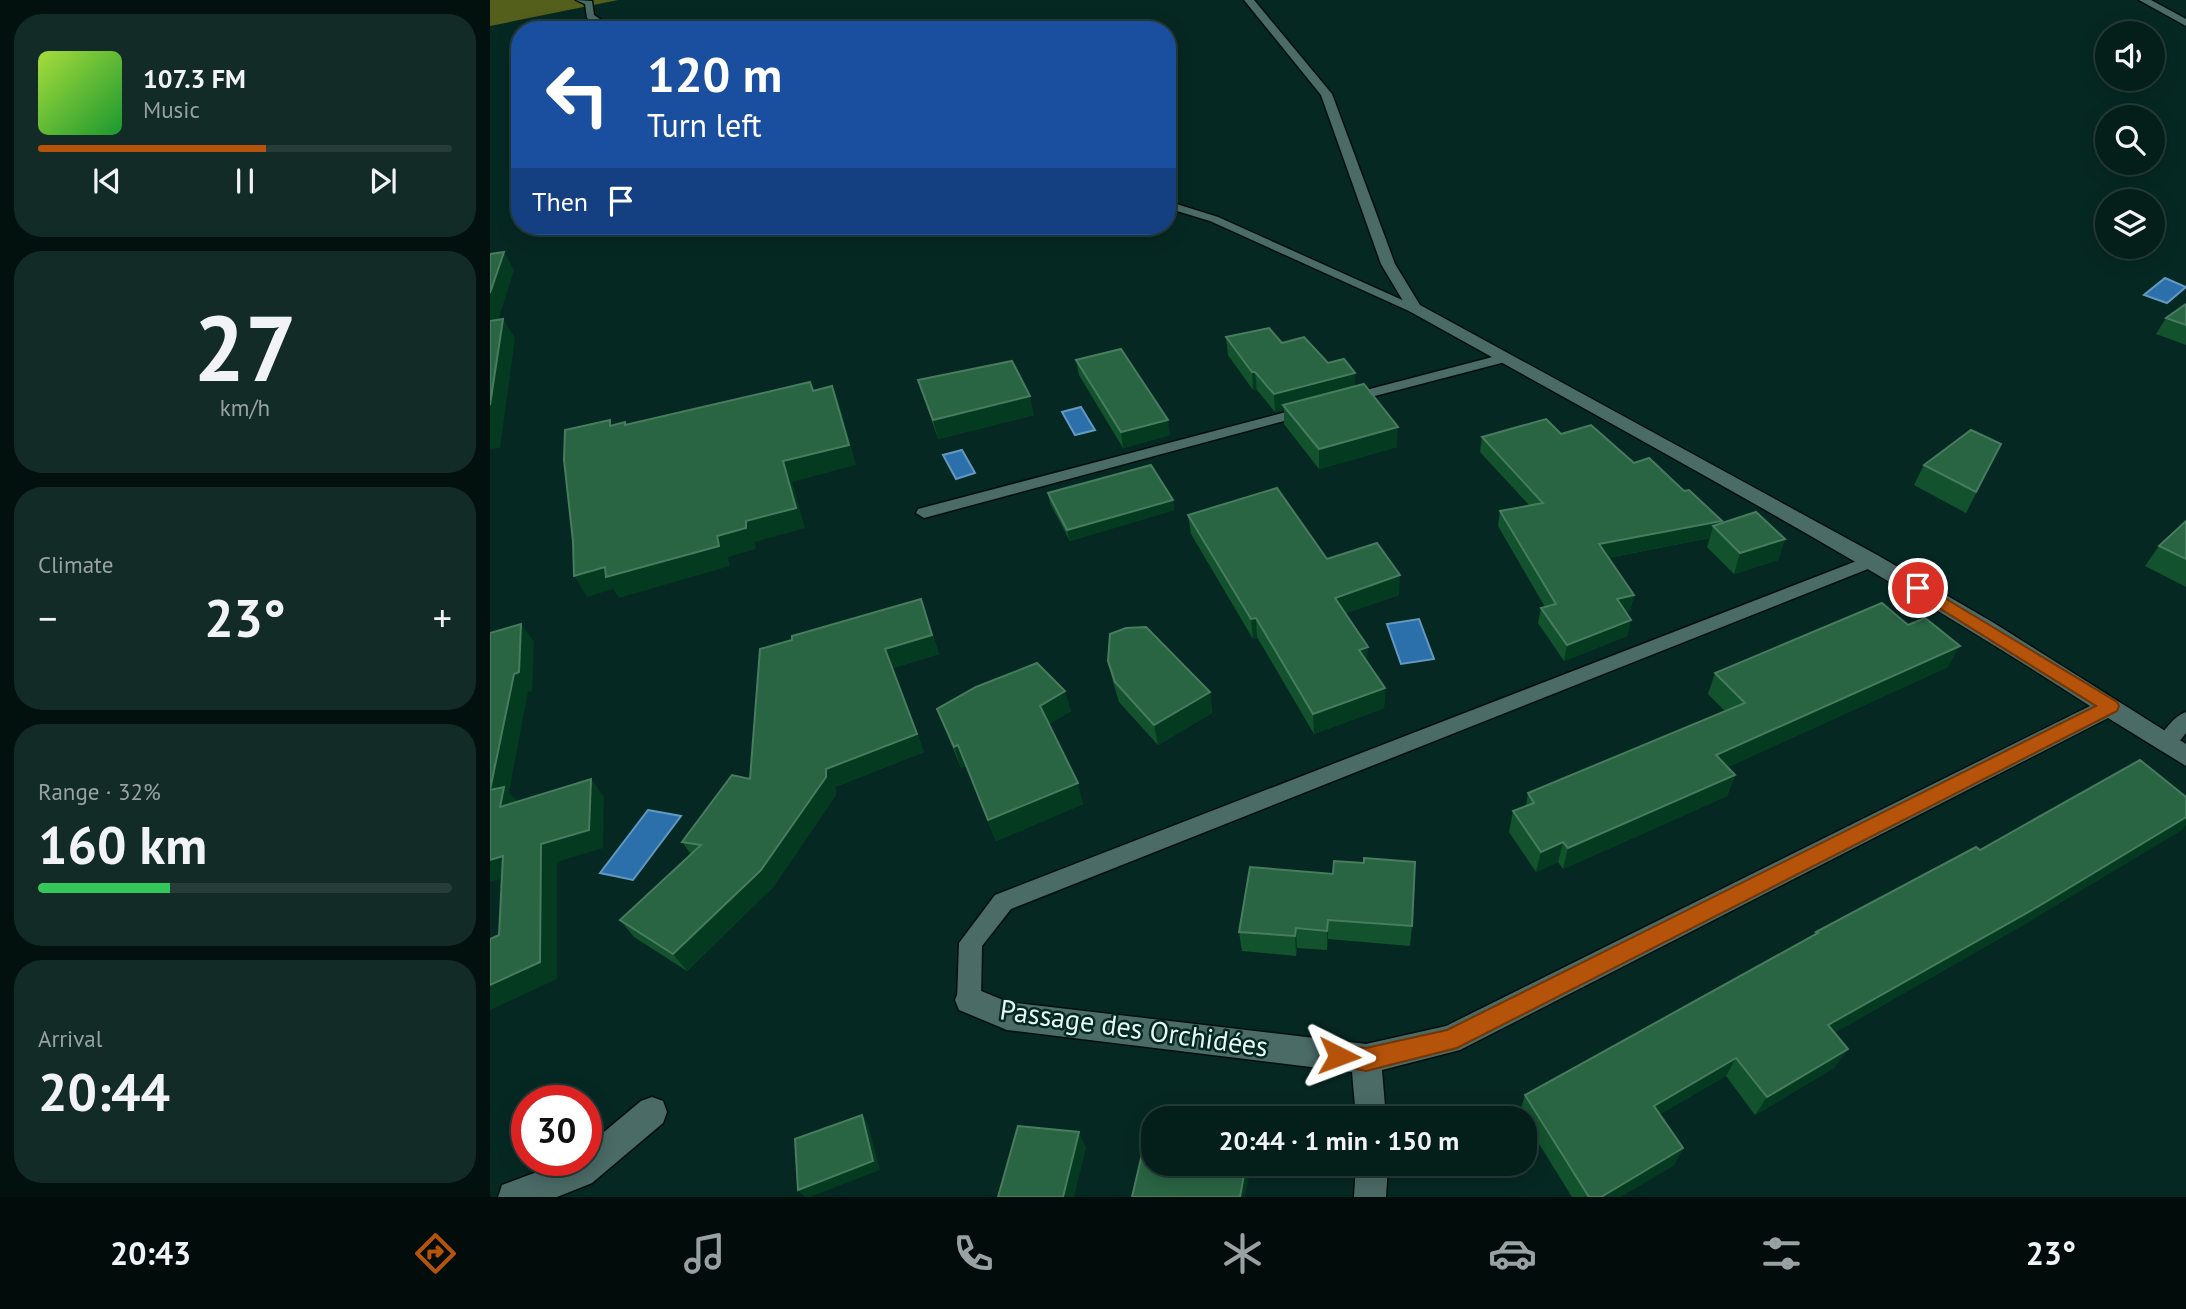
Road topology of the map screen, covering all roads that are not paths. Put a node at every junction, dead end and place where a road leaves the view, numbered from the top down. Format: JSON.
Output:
{"nodes":[{"id":1,"x":580,"y":0,"type":"edge"},
{"id":2,"x":1250,"y":0,"type":"edge"},
{"id":3,"x":2144,"y":0,"type":"edge"},
{"id":4,"x":598,"y":21,"type":"edge"},
{"id":5,"x":2186,"y":23,"type":"edge"},
{"id":6,"x":1176,"y":207,"type":"edge"},
{"id":7,"x":1414,"y":308,"type":"junction"},
{"id":8,"x":1504,"y":358,"type":"junction"},
{"id":9,"x":924,"y":513,"type":"dead end"},
{"id":10,"x":1872,"y":561,"type":"junction"},
{"id":11,"x":2110,"y":706,"type":"junction"},
{"id":12,"x":2186,"y":720,"type":"edge"},
{"id":13,"x":2167,"y":742,"type":"junction"},
{"id":14,"x":2186,"y":756,"type":"edge"},
{"id":15,"x":969,"y":1000,"type":"joint"},
{"id":16,"x":1366,"y":1059,"type":"junction"},
{"id":17,"x":1370,"y":1106,"type":"edge"},
{"id":18,"x":652,"y":1112,"type":"dead end"},
{"id":19,"x":1372,"y":1176,"type":"edge"},
{"id":20,"x":514,"y":1197,"type":"edge"},
{"id":21,"x":1370,"y":1197,"type":"edge"}],
"edges":[{"from":1,"to":4,"type":"lane"},
{"from":2,"to":7,"type":"street"},
{"from":3,"to":5,"type":"street"},
{"from":6,"to":7,"type":"lane"},
{"from":7,"to":8,"type":"street"},
{"from":8,"to":9,"type":"lane"},
{"from":8,"to":10,"type":"street"},
{"from":10,"to":11,"type":"street"},
{"from":10,"to":15,"type":"lane","name":"Passage des Orchidées"},
{"from":11,"to":13,"type":"street"},
{"from":11,"to":16,"type":"street","name":"Passage des Orchidées"},
{"from":12,"to":13,"type":"lane"},
{"from":13,"to":14,"type":"street"},
{"from":15,"to":16,"type":"street","name":"Passage des Orchidées"},
{"from":16,"to":17,"type":"street"},
{"from":18,"to":20,"type":"street"},
{"from":19,"to":21,"type":"street"}]}
